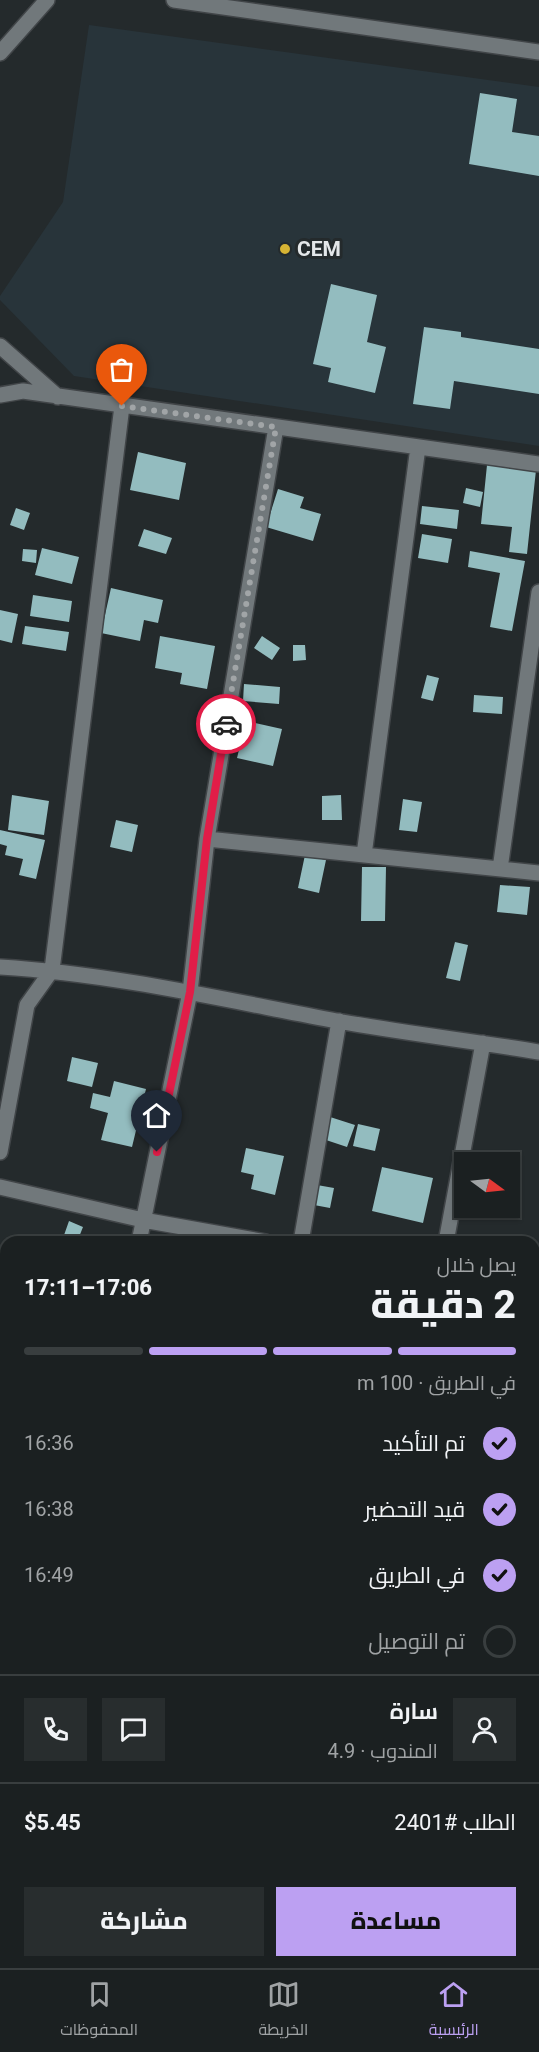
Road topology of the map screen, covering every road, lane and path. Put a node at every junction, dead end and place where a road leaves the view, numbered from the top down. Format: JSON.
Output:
{"nodes":[{"id":1,"x":47,"y":0,"type":"edge"},
{"id":2,"x":174,"y":0,"type":"edge"},
{"id":3,"x":539,"y":52,"type":"edge"},
{"id":4,"x":0,"y":53,"type":"edge"},
{"id":5,"x":0,"y":346,"type":"edge"},
{"id":6,"x":0,"y":395,"type":"edge"},
{"id":7,"x":58,"y":397,"type":"junction"},
{"id":8,"x":122,"y":406,"type":"junction"},
{"id":9,"x":276,"y":427,"type":"junction"},
{"id":10,"x":418,"y":447,"type":"junction"},
{"id":11,"x":539,"y":464,"type":"edge"},
{"id":12,"x":539,"y":592,"type":"edge"},
{"id":13,"x":207,"y":839,"type":"junction"},
{"id":14,"x":364,"y":855,"type":"junction"},
{"id":15,"x":500,"y":869,"type":"junction"},
{"id":16,"x":539,"y":873,"type":"edge"},
{"id":17,"x":0,"y":967,"type":"edge"},
{"id":18,"x":52,"y":970,"type":"junction"},
{"id":19,"x":190,"y":992,"type":"junction"},
{"id":20,"x":339,"y":1021,"type":"junction"},
{"id":21,"x":483,"y":1043,"type":"junction"},
{"id":22,"x":539,"y":1052,"type":"edge"},
{"id":23,"x":0,"y":1152,"type":"edge"},
{"id":24,"x":0,"y":1187,"type":"edge"},
{"id":25,"x":143,"y":1220,"type":"junction"},
{"id":26,"x":141,"y":1236,"type":"edge"},
{"id":27,"x":232,"y":1236,"type":"edge"},
{"id":28,"x":302,"y":1236,"type":"edge"},
{"id":29,"x":447,"y":1236,"type":"edge"}],
"edges":[{"from":1,"to":4,"type":"street"},
{"from":2,"to":3,"type":"street"},
{"from":5,"to":7,"type":"street"},
{"from":6,"to":7,"type":"street"},
{"from":7,"to":8,"type":"street"},
{"from":8,"to":9,"type":"street"},
{"from":8,"to":18,"type":"street"},
{"from":9,"to":10,"type":"street"},
{"from":9,"to":13,"type":"street"},
{"from":10,"to":11,"type":"street"},
{"from":10,"to":14,"type":"street"},
{"from":12,"to":15,"type":"street"},
{"from":13,"to":14,"type":"street"},
{"from":13,"to":19,"type":"street"},
{"from":14,"to":15,"type":"street"},
{"from":15,"to":16,"type":"street"},
{"from":17,"to":18,"type":"street"},
{"from":18,"to":19,"type":"street"},
{"from":18,"to":23,"type":"street"},
{"from":19,"to":20,"type":"street"},
{"from":19,"to":25,"type":"street"},
{"from":20,"to":21,"type":"street"},
{"from":20,"to":28,"type":"street"},
{"from":21,"to":22,"type":"street"},
{"from":21,"to":29,"type":"street"},
{"from":24,"to":25,"type":"street"},
{"from":25,"to":26,"type":"street"},
{"from":25,"to":27,"type":"street"}]}
